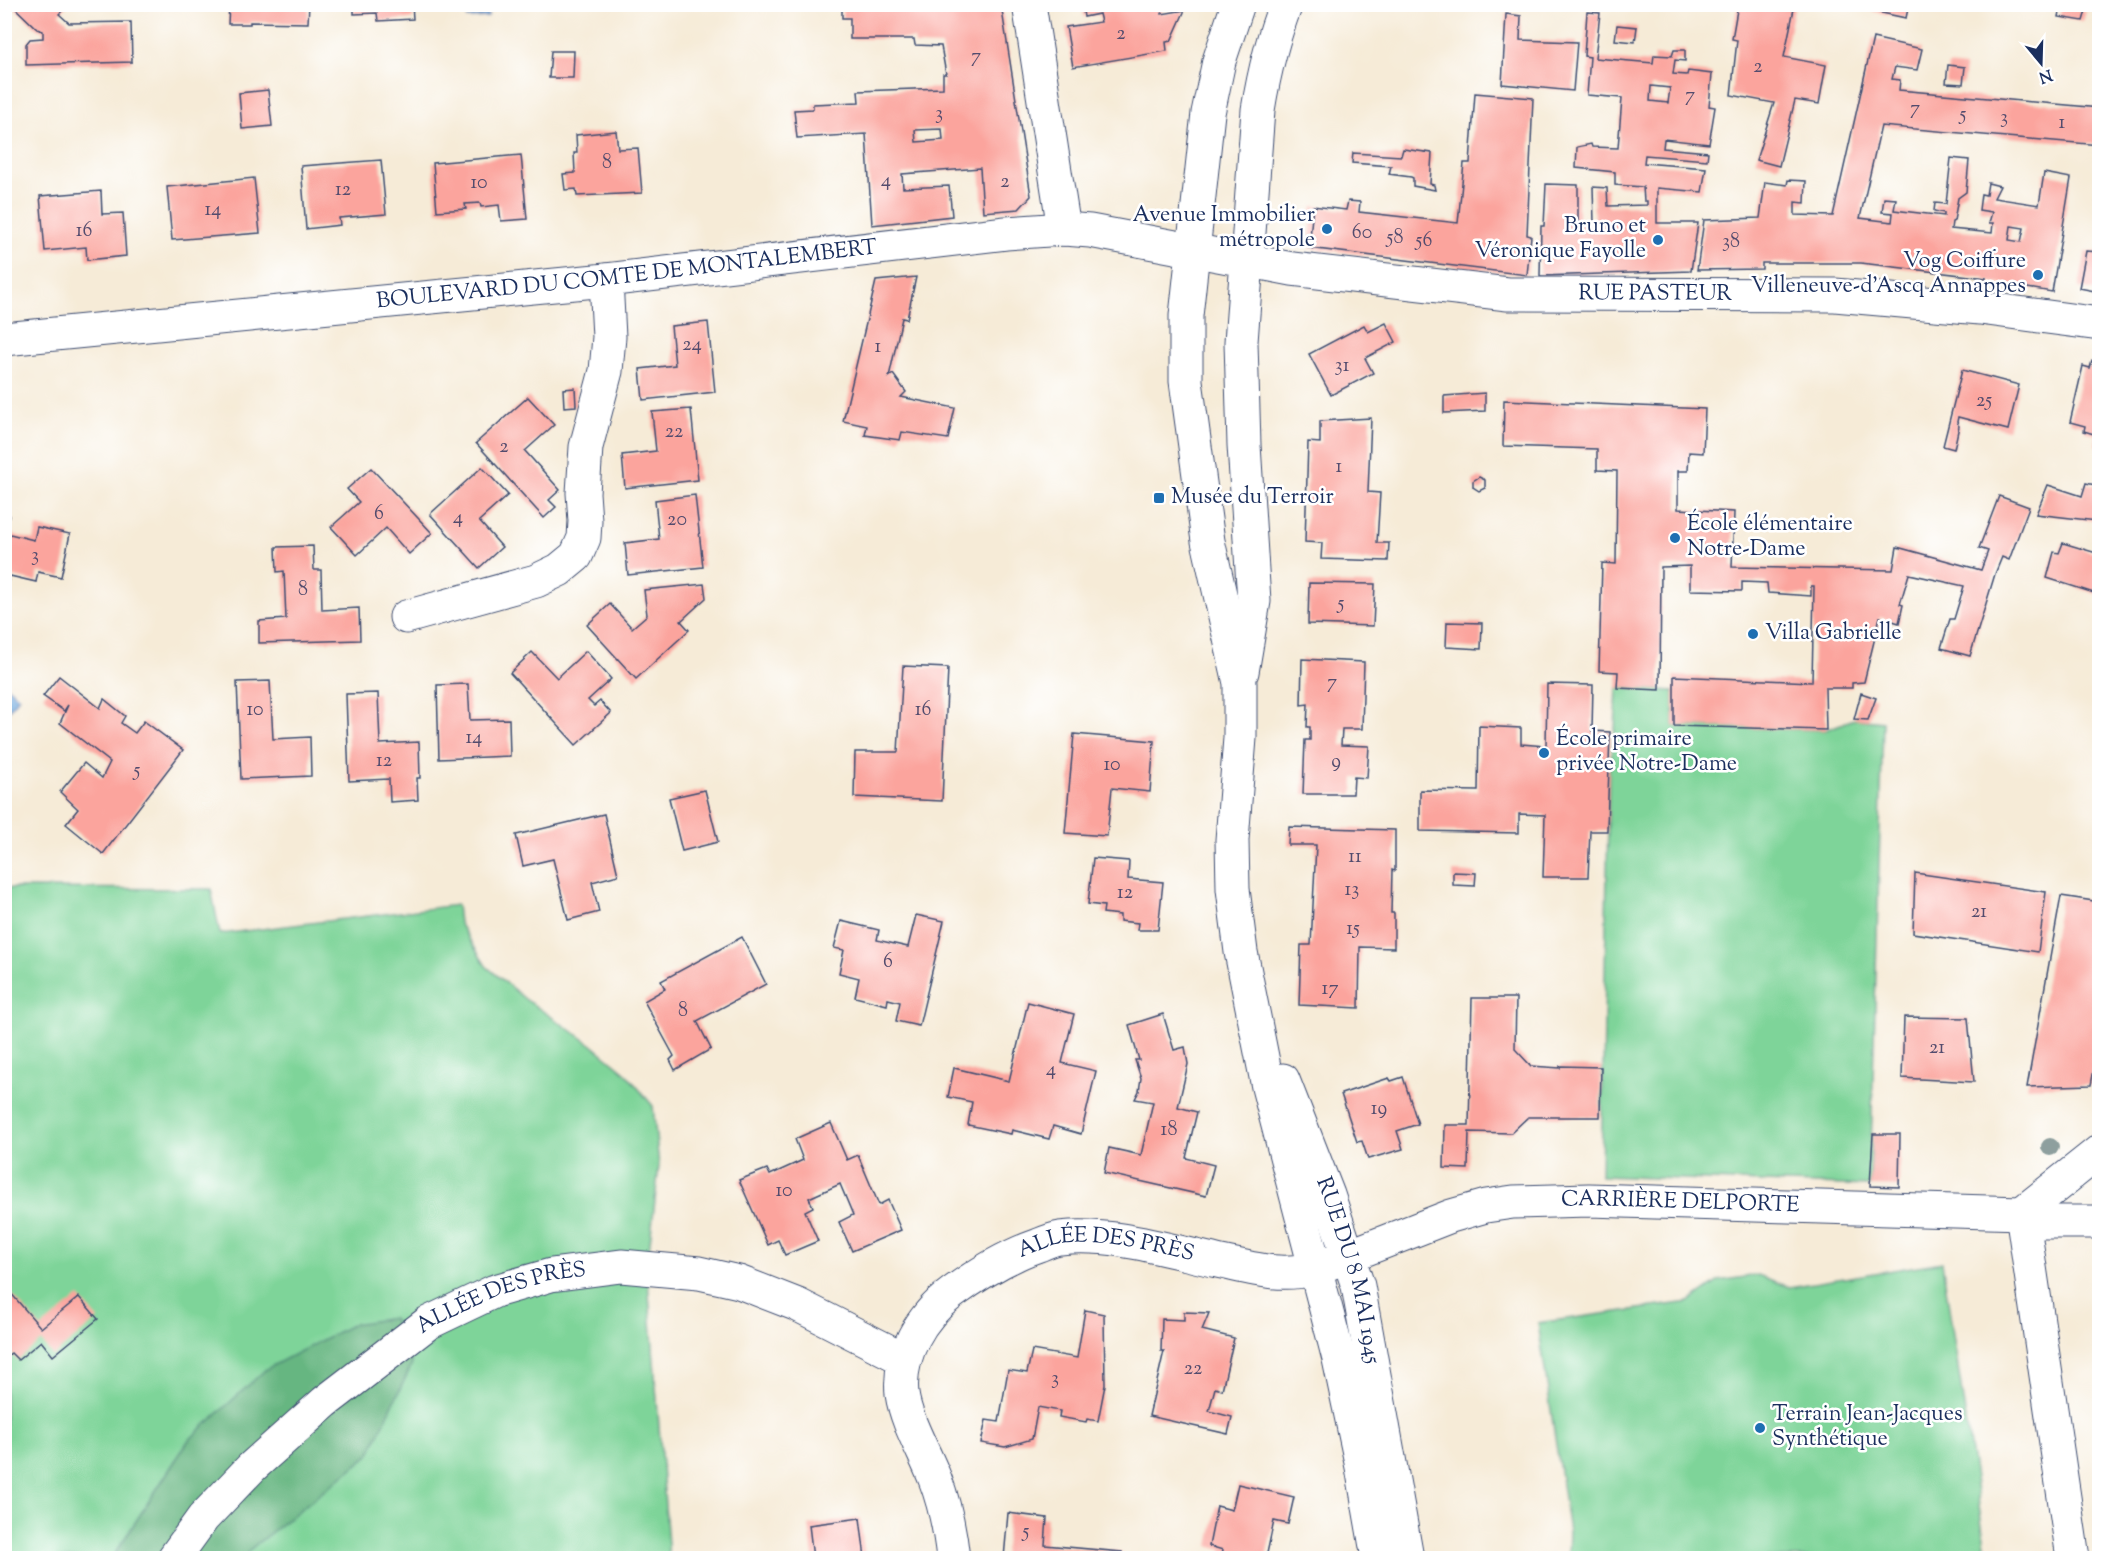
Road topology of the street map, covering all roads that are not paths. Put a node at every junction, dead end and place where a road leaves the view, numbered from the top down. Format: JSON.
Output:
{"nodes":[{"id":1,"x":1029,"y":4,"type":"edge"},
{"id":2,"x":1238,"y":4,"type":"edge"},
{"id":3,"x":1286,"y":4,"type":"edge"},
{"id":4,"x":1064,"y":229,"type":"junction"},
{"id":5,"x":1192,"y":251,"type":"junction"},
{"id":6,"x":1246,"y":262,"type":"junction"},
{"id":7,"x":606,"y":280,"type":"junction"},
{"id":8,"x":2100,"y":324,"type":"edge"},
{"id":9,"x":4,"y":339,"type":"edge"},
{"id":10,"x":406,"y":617,"type":"dead end"},
{"id":11,"x":1240,"y":683,"type":"junction"},
{"id":12,"x":1250,"y":994,"type":"junction"},
{"id":13,"x":2100,"y":1150,"type":"edge"},
{"id":14,"x":2022,"y":1218,"type":"junction"},
{"id":15,"x":2100,"y":1222,"type":"edge"},
{"id":16,"x":1349,"y":1256,"type":"junction"},
{"id":17,"x":1315,"y":1269,"type":"junction"},
{"id":18,"x":904,"y":1359,"type":"junction"},
{"id":19,"x":174,"y":1558,"type":"edge"},
{"id":20,"x":953,"y":1558,"type":"edge"},
{"id":21,"x":1378,"y":1558,"type":"edge"},
{"id":22,"x":1407,"y":1558,"type":"edge"},
{"id":23,"x":2073,"y":1558,"type":"edge"}],
"edges":[{"from":1,"to":4,"type":"street"},
{"from":2,"to":5,"type":"street","name":"RUE DU 8 MAI 1945"},
{"from":3,"to":6,"type":"street","name":"RUE DU 8 MAI 1945"},
{"from":4,"to":5,"type":"street","name":"BOULEVARD DU COMTE DE MONTALEMBERT"},
{"from":4,"to":7,"type":"street","name":"BOULEVARD DU COMTE DE MONTALEMBERT"},
{"from":5,"to":6,"type":"street","name":"BOULEVARD DU COMTE DE MONTALEMBERT"},
{"from":5,"to":11,"type":"street","name":"RUE DU 8 MAI 1945"},
{"from":6,"to":8,"type":"street","name":"RUE PASTEUR"},
{"from":6,"to":11,"type":"street","name":"RUE DU 8 MAI 1945"},
{"from":7,"to":9,"type":"street","name":"BOULEVARD DU COMTE DE MONTALEMBERT"},
{"from":7,"to":10,"type":"street"},
{"from":11,"to":12,"type":"street","name":"RUE DU 8 MAI 1945"},
{"from":12,"to":16,"type":"street","name":"RUE DU 8 MAI 1945"},
{"from":12,"to":17,"type":"street","name":"RUE DU 8 MAI 1945"},
{"from":13,"to":14,"type":"street"},
{"from":14,"to":15,"type":"street","name":"CARRIÈRE DELPORTE"},
{"from":14,"to":16,"type":"street","name":"CARRIÈRE DELPORTE"},
{"from":14,"to":23,"type":"street"},
{"from":16,"to":17,"type":"street","name":"ALLÉE DES PRÈS"},
{"from":16,"to":22,"type":"street","name":"RUE DU 8 MAI 1945"},
{"from":17,"to":18,"type":"street","name":"ALLÉE DES PRÈS"},
{"from":17,"to":21,"type":"street","name":"RUE DU 8 MAI 1945"},
{"from":18,"to":19,"type":"street","name":"ALLÉE DES PRÈS"},
{"from":18,"to":20,"type":"street","name":"ALLÉE DES PRÈS"}]}
